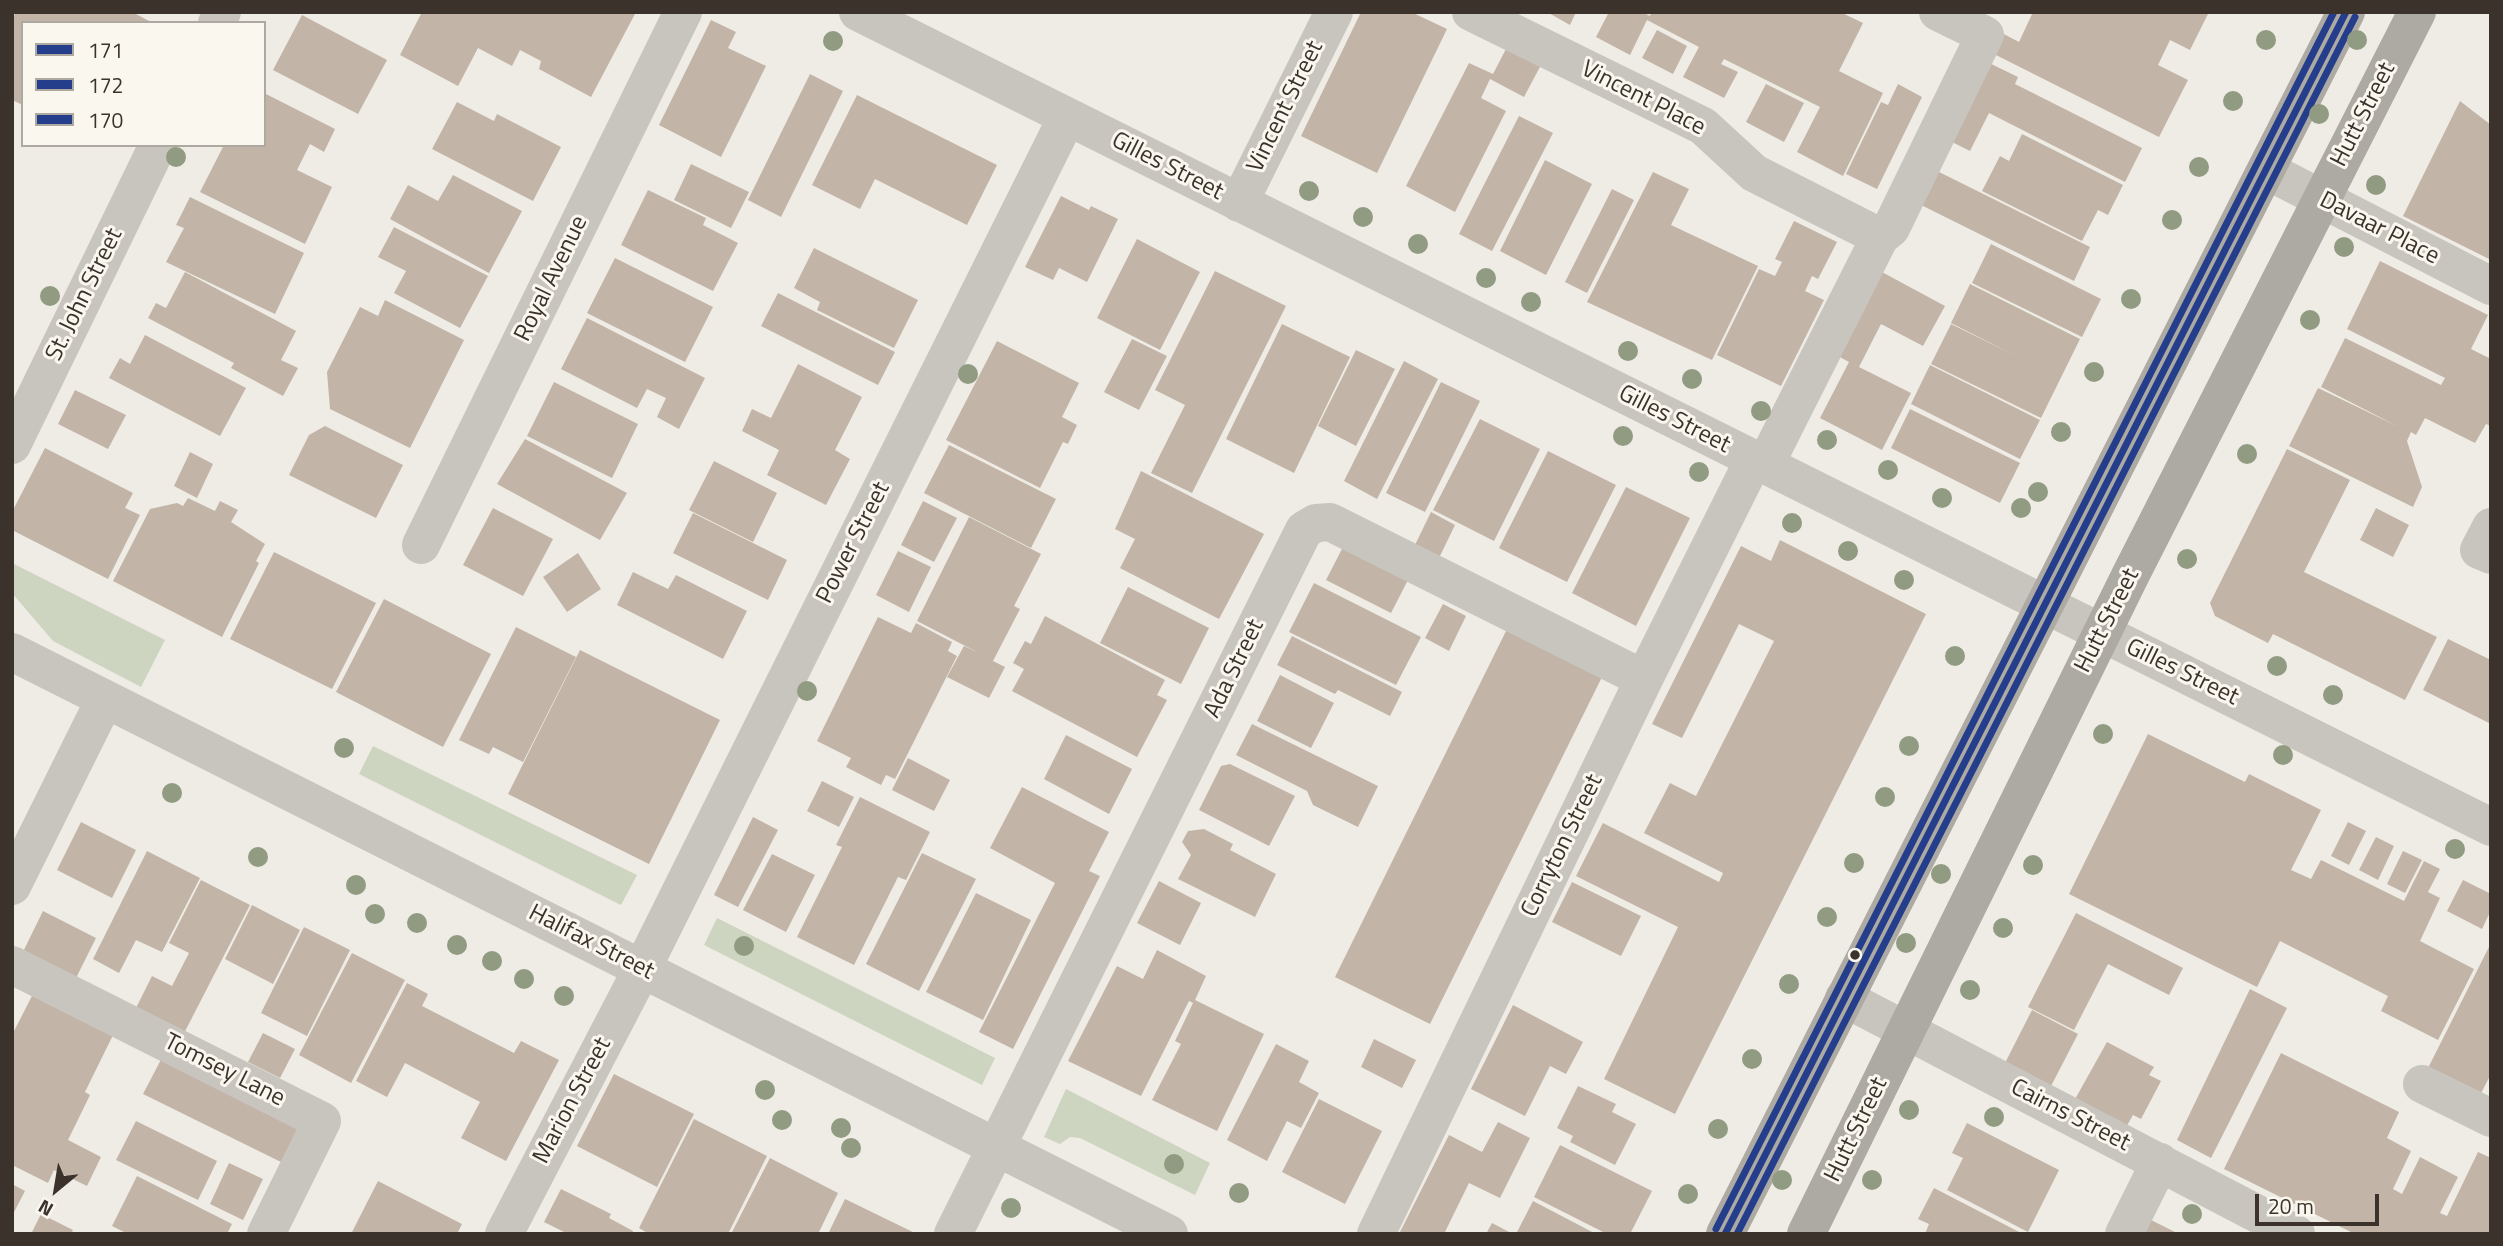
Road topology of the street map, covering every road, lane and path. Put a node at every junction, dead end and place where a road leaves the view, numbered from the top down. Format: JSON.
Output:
{"nodes":[{"id":1,"x":683,"y":12,"type":"edge"},
{"id":2,"x":858,"y":12,"type":"edge"},
{"id":3,"x":1334,"y":12,"type":"edge"},
{"id":4,"x":1471,"y":12,"type":"edge"},
{"id":5,"x":1938,"y":12,"type":"edge"},
{"id":6,"x":2346,"y":12,"type":"edge"},
{"id":7,"x":2417,"y":12,"type":"edge"},
{"id":8,"x":1067,"y":117,"type":"junction"},
{"id":9,"x":157,"y":147,"type":"edge"},
{"id":10,"x":2268,"y":171,"type":"junction"},
{"id":11,"x":2321,"y":198,"type":"junction"},
{"id":12,"x":1239,"y":203,"type":"junction"},
{"id":13,"x":1881,"y":237,"type":"junction"},
{"id":14,"x":2491,"y":286,"type":"edge"},
{"id":15,"x":12,"y":445,"type":"edge"},
{"id":16,"x":1759,"y":462,"type":"junction"},
{"id":17,"x":2491,"y":527,"type":"edge"},
{"id":18,"x":421,"y":545,"type":"dead end"},
{"id":19,"x":2491,"y":555,"type":"edge"},
{"id":20,"x":2043,"y":604,"type":"junction"},
{"id":21,"x":2102,"y":633,"type":"junction"},
{"id":22,"x":12,"y":652,"type":"edge"},
{"id":23,"x":1644,"y":679,"type":"junction"},
{"id":24,"x":105,"y":699,"type":"junction"},
{"id":25,"x":2491,"y":827,"type":"edge"},
{"id":26,"x":12,"y":886,"type":"edge"},
{"id":27,"x":12,"y":965,"type":"edge"},
{"id":28,"x":642,"y":969,"type":"junction"},
{"id":29,"x":1844,"y":998,"type":"junction"},
{"id":30,"x":1906,"y":1030,"type":"junction"},
{"id":31,"x":2422,"y":1084,"type":"dead end"},
{"id":32,"x":2491,"y":1118,"type":"edge"},
{"id":33,"x":998,"y":1147,"type":"junction"},
{"id":34,"x":2160,"y":1162,"type":"junction"},
{"id":35,"x":510,"y":1232,"type":"edge"},
{"id":36,"x":266,"y":1234,"type":"edge"},
{"id":37,"x":953,"y":1234,"type":"edge"},
{"id":38,"x":1169,"y":1234,"type":"edge"},
{"id":39,"x":1376,"y":1234,"type":"edge"},
{"id":40,"x":1725,"y":1234,"type":"edge"},
{"id":41,"x":1806,"y":1234,"type":"edge"},
{"id":42,"x":2124,"y":1234,"type":"edge"},
{"id":43,"x":2296,"y":1234,"type":"edge"}],
"edges":[{"from":1,"to":18,"type":"street","name":"Royal Avenue"},
{"from":2,"to":8,"type":"street","name":"Gilles Street"},
{"from":3,"to":12,"type":"street","name":"Vincent Street"},
{"from":4,"to":13,"type":"street","name":"Vincent Place"},
{"from":5,"to":13,"type":"street"},
{"from":6,"to":10,"type":"main road"},
{"from":7,"to":11,"type":"main road","name":"Hutt Street"},
{"from":8,"to":12,"type":"street","name":"Gilles Street"},
{"from":8,"to":28,"type":"street","name":"Power Street"},
{"from":9,"to":15,"type":"street","name":"St. John Street"},
{"from":10,"to":11,"type":"street","name":"Davaar Place"},
{"from":10,"to":20,"type":"main road"},
{"from":11,"to":14,"type":"street","name":"Davaar Place"},
{"from":11,"to":21,"type":"main road","name":"Hutt Street"},
{"from":12,"to":16,"type":"street","name":"Gilles Street"},
{"from":13,"to":16,"type":"street"},
{"from":16,"to":20,"type":"street","name":"Gilles Street"},
{"from":16,"to":23,"type":"street","name":"Corryton Street"},
{"from":17,"to":19,"type":"street"},
{"from":20,"to":21,"type":"street","name":"Gilles Street"},
{"from":20,"to":29,"type":"main road"},
{"from":21,"to":25,"type":"street","name":"Gilles Street"},
{"from":21,"to":30,"type":"main road","name":"Hutt Street"},
{"from":22,"to":24,"type":"street","name":"Halifax Street"},
{"from":23,"to":33,"type":"street","name":"Ada Street"},
{"from":23,"to":39,"type":"street","name":"Corryton Street"},
{"from":24,"to":26,"type":"street"},
{"from":24,"to":28,"type":"street","name":"Halifax Street"},
{"from":27,"to":36,"type":"street","name":"Tomsey Lane"},
{"from":28,"to":33,"type":"street","name":"Halifax Street"},
{"from":28,"to":35,"type":"street","name":"Marion Street"},
{"from":29,"to":30,"type":"street","name":"Cairns Street"},
{"from":29,"to":40,"type":"main road"},
{"from":30,"to":34,"type":"street","name":"Cairns Street"},
{"from":30,"to":41,"type":"main road","name":"Hutt Street"},
{"from":31,"to":32,"type":"street"},
{"from":33,"to":37,"type":"street","name":"Ada Street"},
{"from":33,"to":38,"type":"street","name":"Halifax Street"},
{"from":34,"to":42,"type":"street"},
{"from":34,"to":43,"type":"street","name":"Cairns Street"}]}
